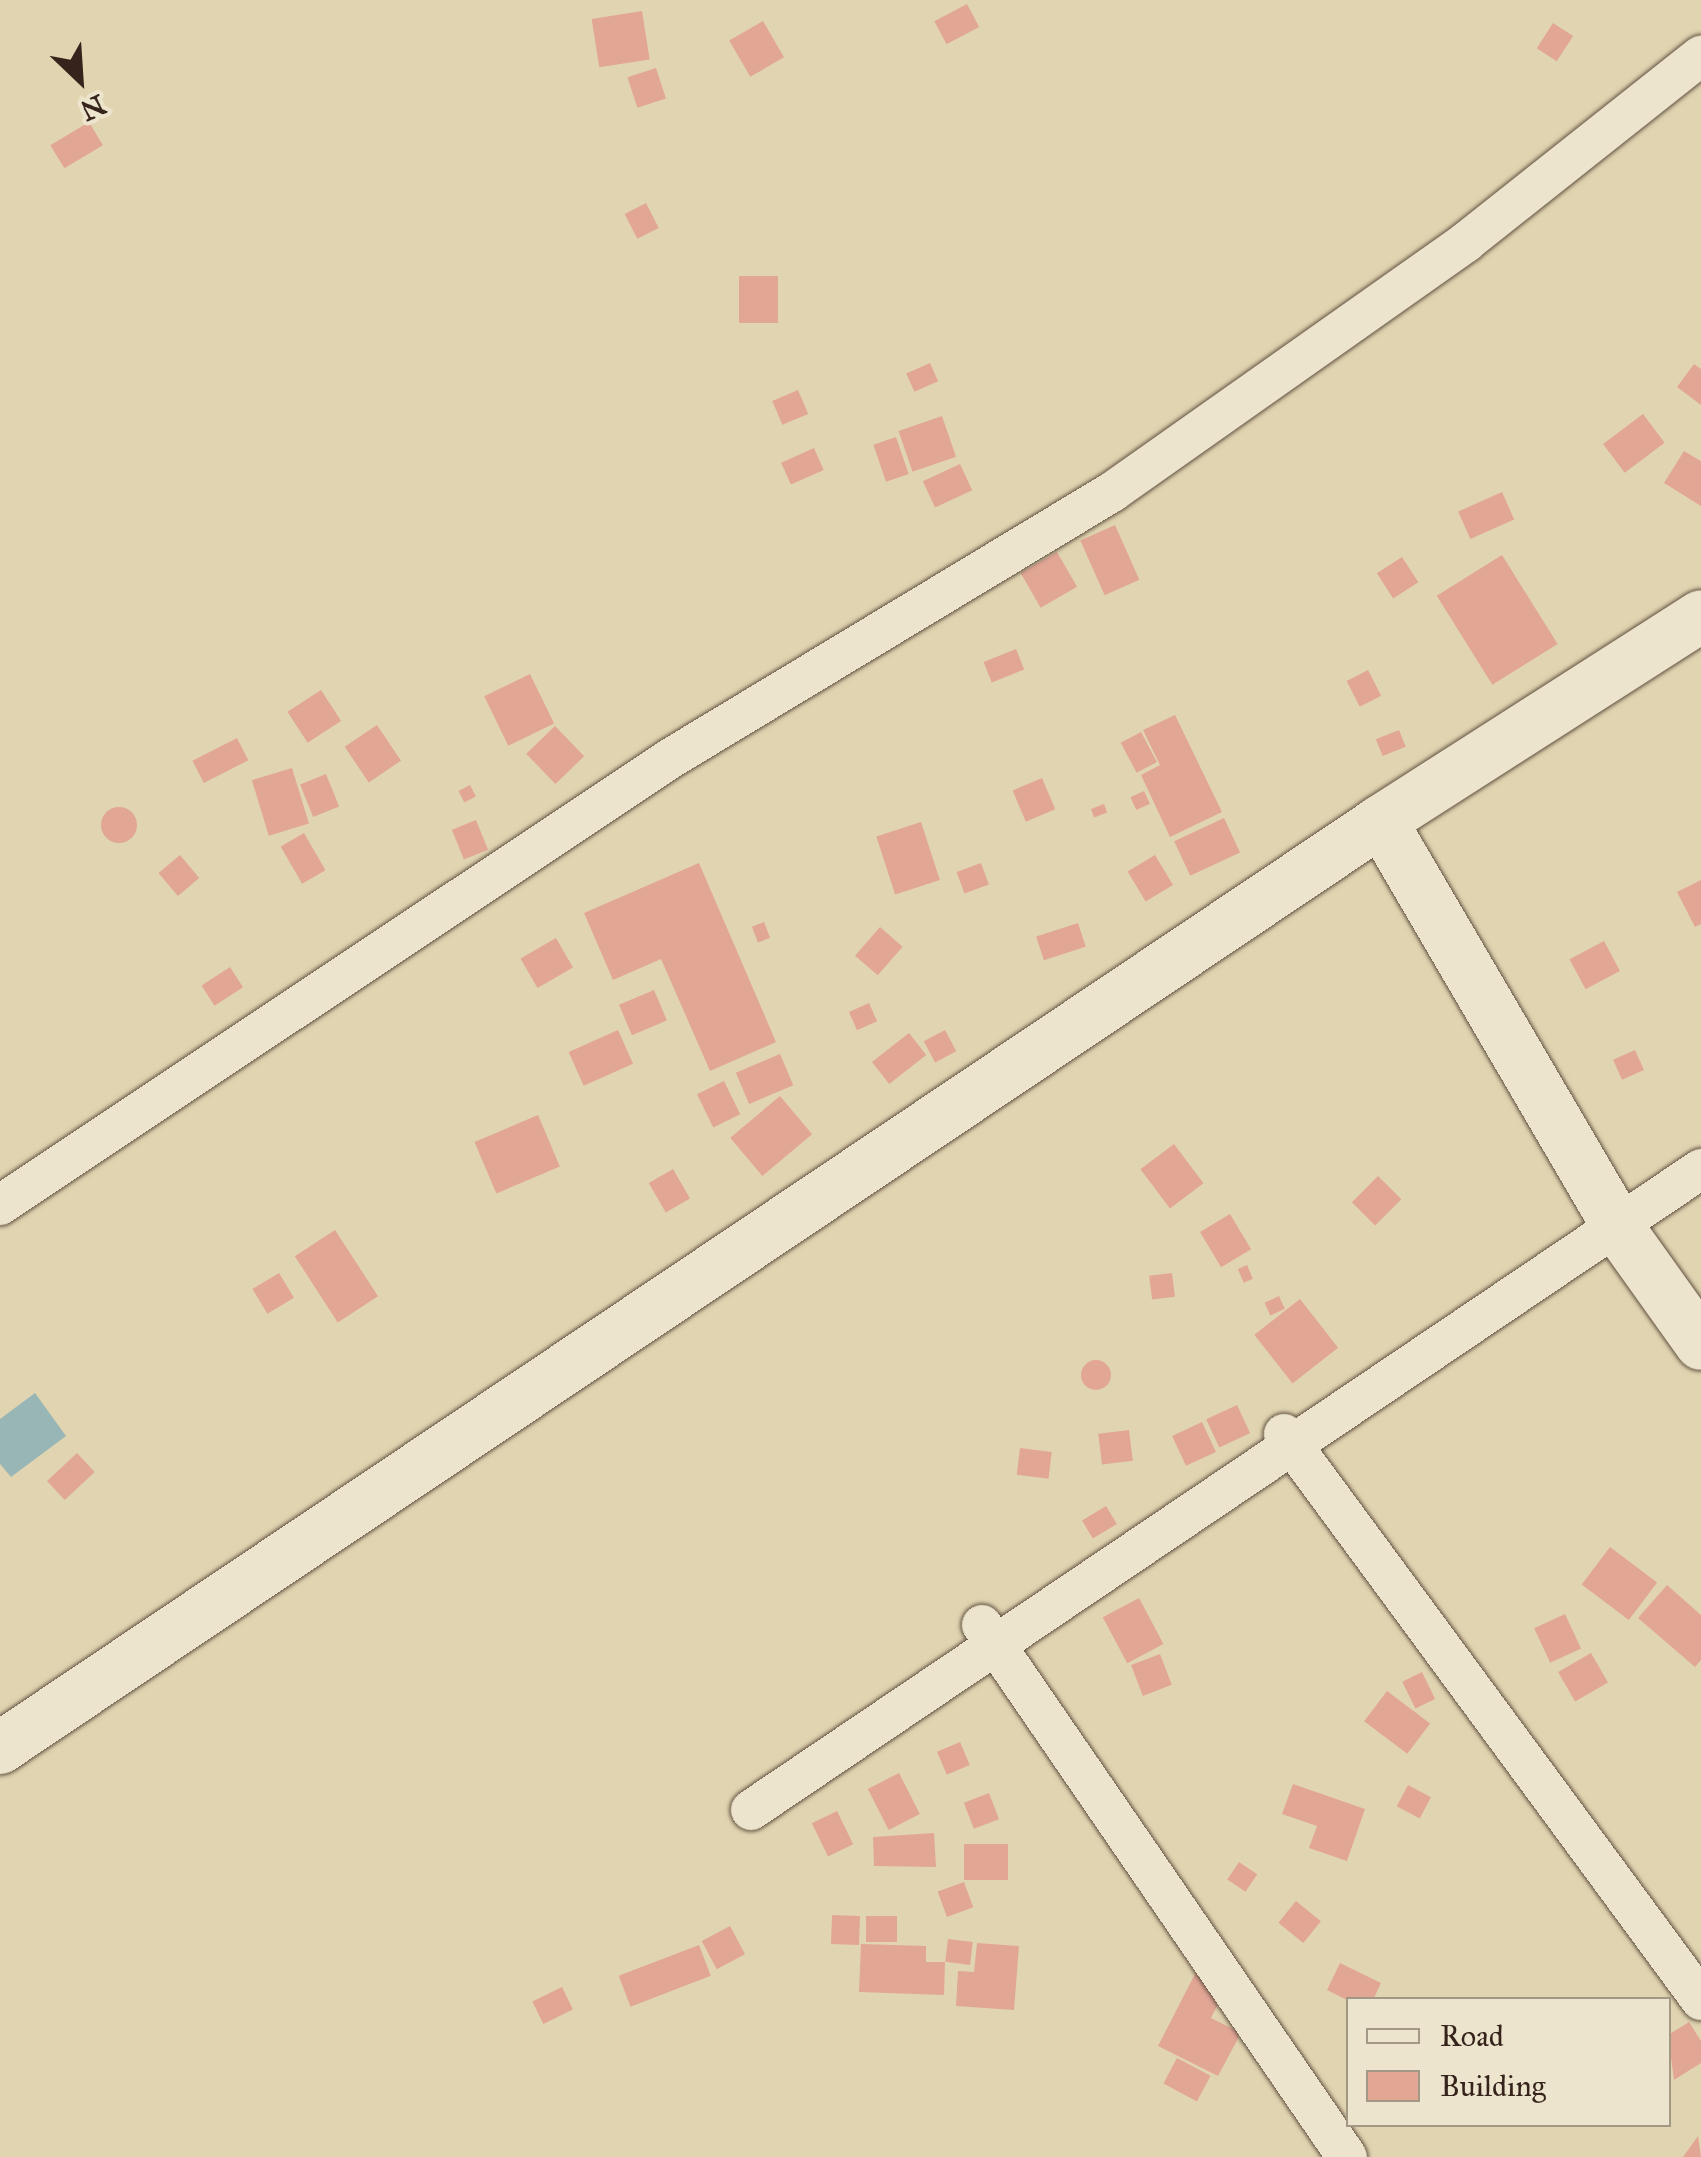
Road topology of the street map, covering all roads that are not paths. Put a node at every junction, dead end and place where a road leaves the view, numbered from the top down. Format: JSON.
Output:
{"nodes":[{"id":1,"x":1701,"y":56,"type":"edge"},
{"id":2,"x":1701,"y":616,"type":"edge"},
{"id":3,"x":1380,"y":822,"type":"junction"},
{"id":4,"x":1701,"y":1169,"type":"edge"},
{"id":5,"x":0,"y":1205,"type":"edge"},
{"id":6,"x":1619,"y":1228,"type":"junction"},
{"id":7,"x":1701,"y":1344,"type":"edge"},
{"id":8,"x":1284,"y":1434,"type":"dead end"},
{"id":9,"x":982,"y":1624,"type":"dead end"},
{"id":10,"x":0,"y":1748,"type":"edge"},
{"id":11,"x":750,"y":1810,"type":"dead end"},
{"id":12,"x":1701,"y":2000,"type":"edge"},
{"id":13,"x":1347,"y":2157,"type":"edge"}],
"edges":[{"from":1,"to":5,"type":"street"},
{"from":2,"to":3,"type":"street"},
{"from":3,"to":6,"type":"street"},
{"from":3,"to":10,"type":"street"},
{"from":4,"to":6,"type":"street"},
{"from":6,"to":7,"type":"street"},
{"from":6,"to":11,"type":"street"},
{"from":8,"to":12,"type":"street"},
{"from":9,"to":13,"type":"street"}]}
